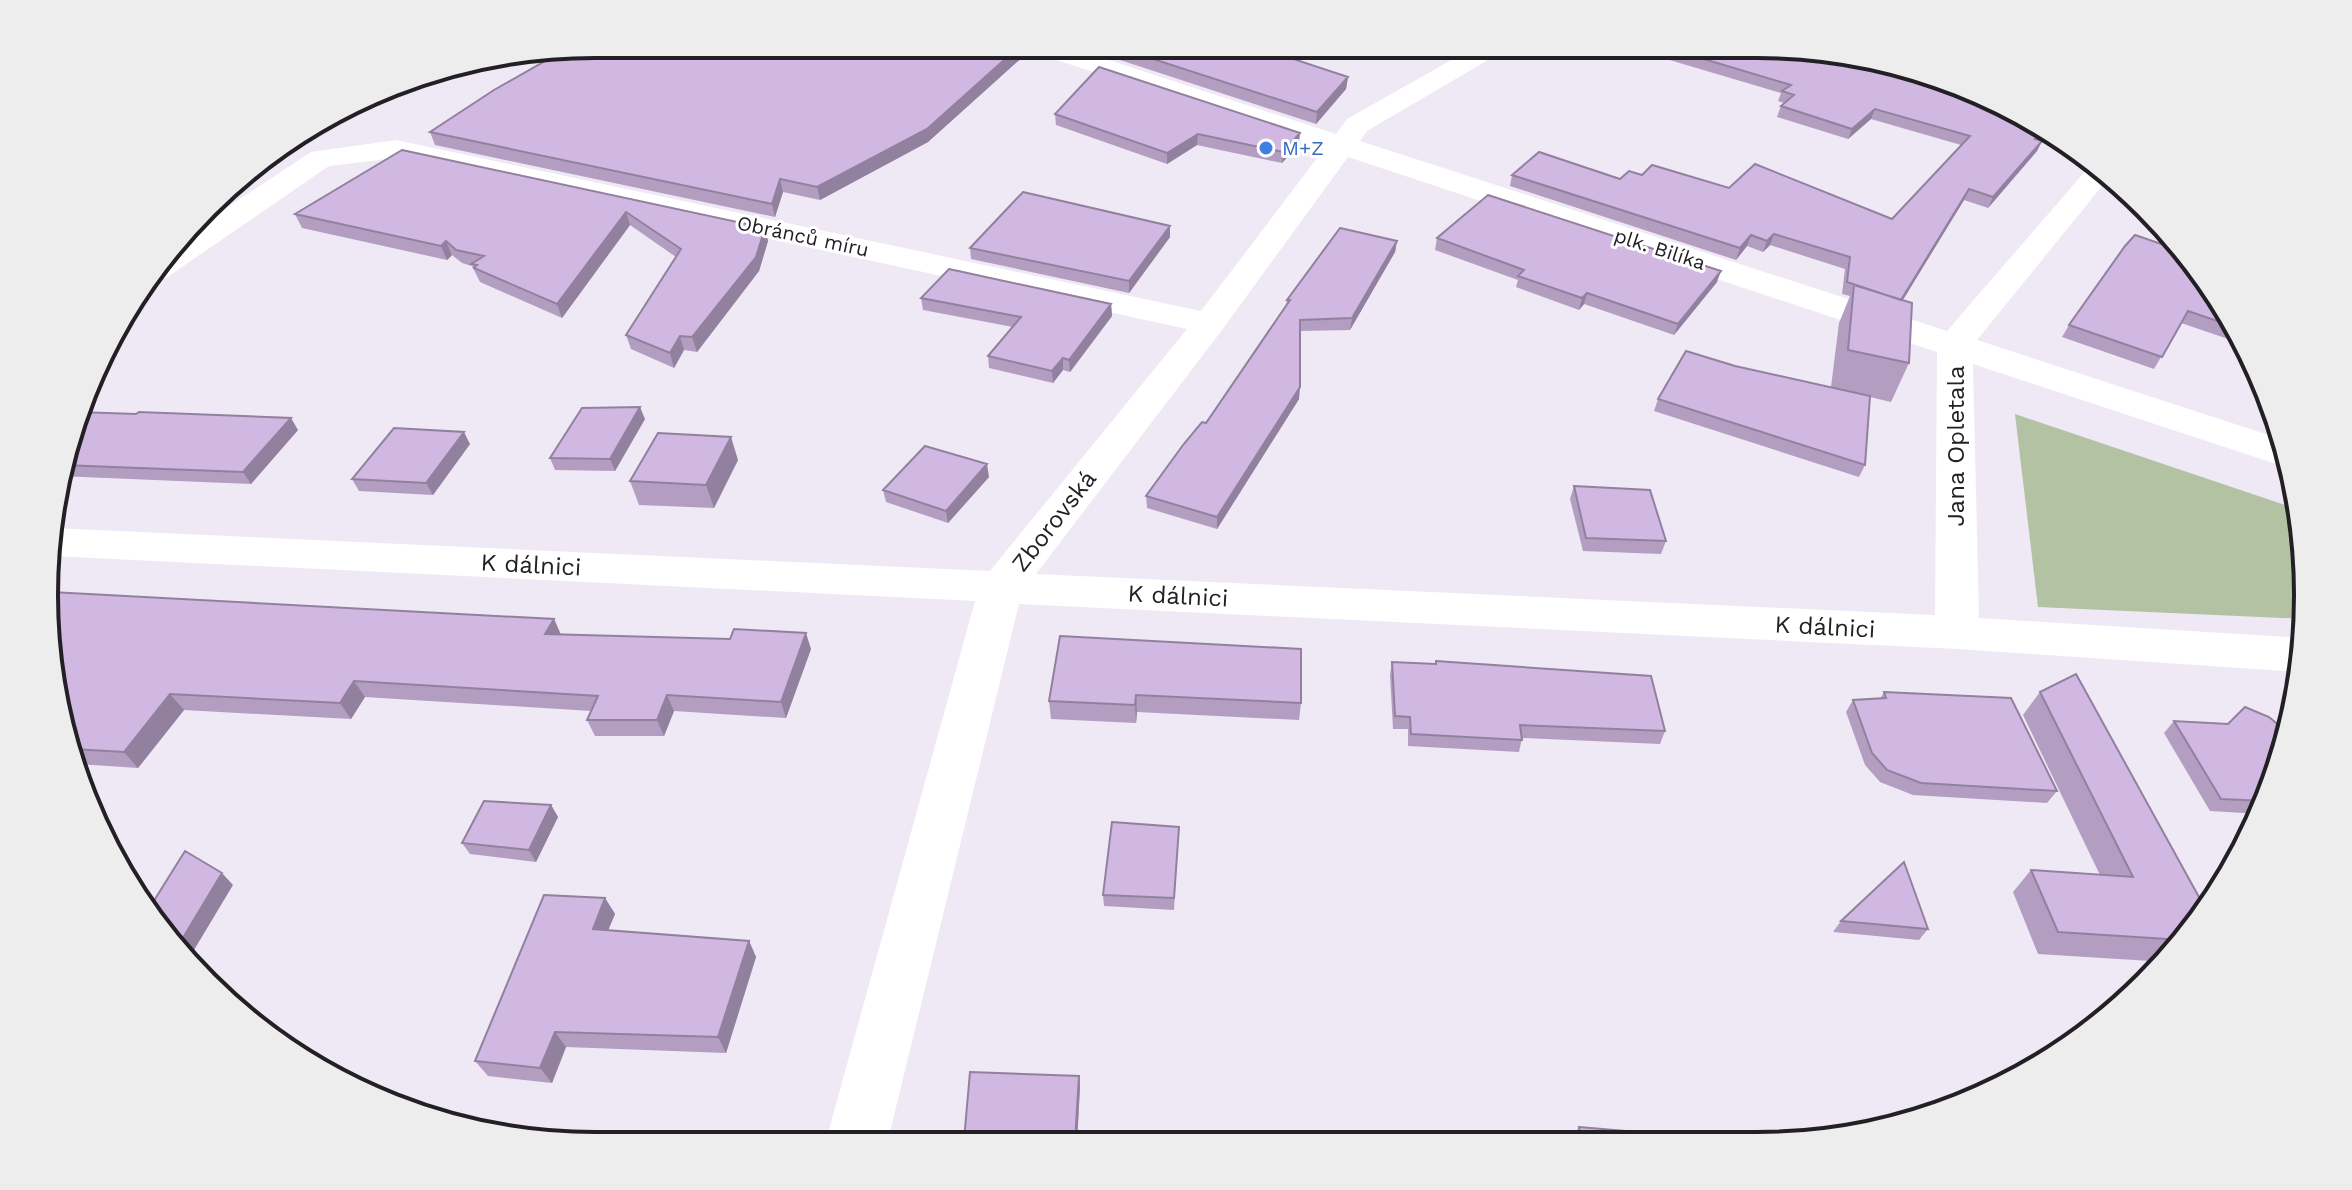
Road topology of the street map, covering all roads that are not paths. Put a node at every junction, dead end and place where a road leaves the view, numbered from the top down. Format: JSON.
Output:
{"nodes":[{"id":1,"x":1076,"y":58,"type":"edge"},
{"id":2,"x":1473,"y":58,"type":"edge"},
{"id":3,"x":1340,"y":145,"type":"junction"},
{"id":4,"x":2094,"y":177,"type":"edge"},
{"id":5,"x":182,"y":252,"type":"edge"},
{"id":6,"x":1210,"y":323,"type":"junction"},
{"id":7,"x":1955,"y":344,"type":"junction"},
{"id":8,"x":2274,"y":450,"type":"edge"},
{"id":9,"x":61,"y":542,"type":"edge"},
{"id":10,"x":1001,"y":588,"type":"junction"},
{"id":11,"x":1957,"y":633,"type":"junction"},
{"id":12,"x":2290,"y":654,"type":"edge"},
{"id":13,"x":859,"y":1132,"type":"edge"}],
"edges":[{"from":1,"to":3,"type":"street","name":"plk. Bilíka"},
{"from":2,"to":3,"type":"street","name":"Zborovská"},
{"from":3,"to":6,"type":"street","name":"Zborovská"},
{"from":3,"to":7,"type":"street","name":"plk. Bilíka"},
{"from":4,"to":7,"type":"street","name":"Jana Opletala"},
{"from":5,"to":6,"type":"street","name":"Obránců míru"},
{"from":6,"to":10,"type":"street","name":"Zborovská"},
{"from":7,"to":8,"type":"street","name":"plk. Bilíka"},
{"from":7,"to":11,"type":"street","name":"Jana Opletala"},
{"from":9,"to":10,"type":"street","name":"K dálnici"},
{"from":10,"to":11,"type":"street","name":"K dálnici"},
{"from":10,"to":13,"type":"street","name":"Zborovská"},
{"from":11,"to":12,"type":"street","name":"K dálnici"}]}
